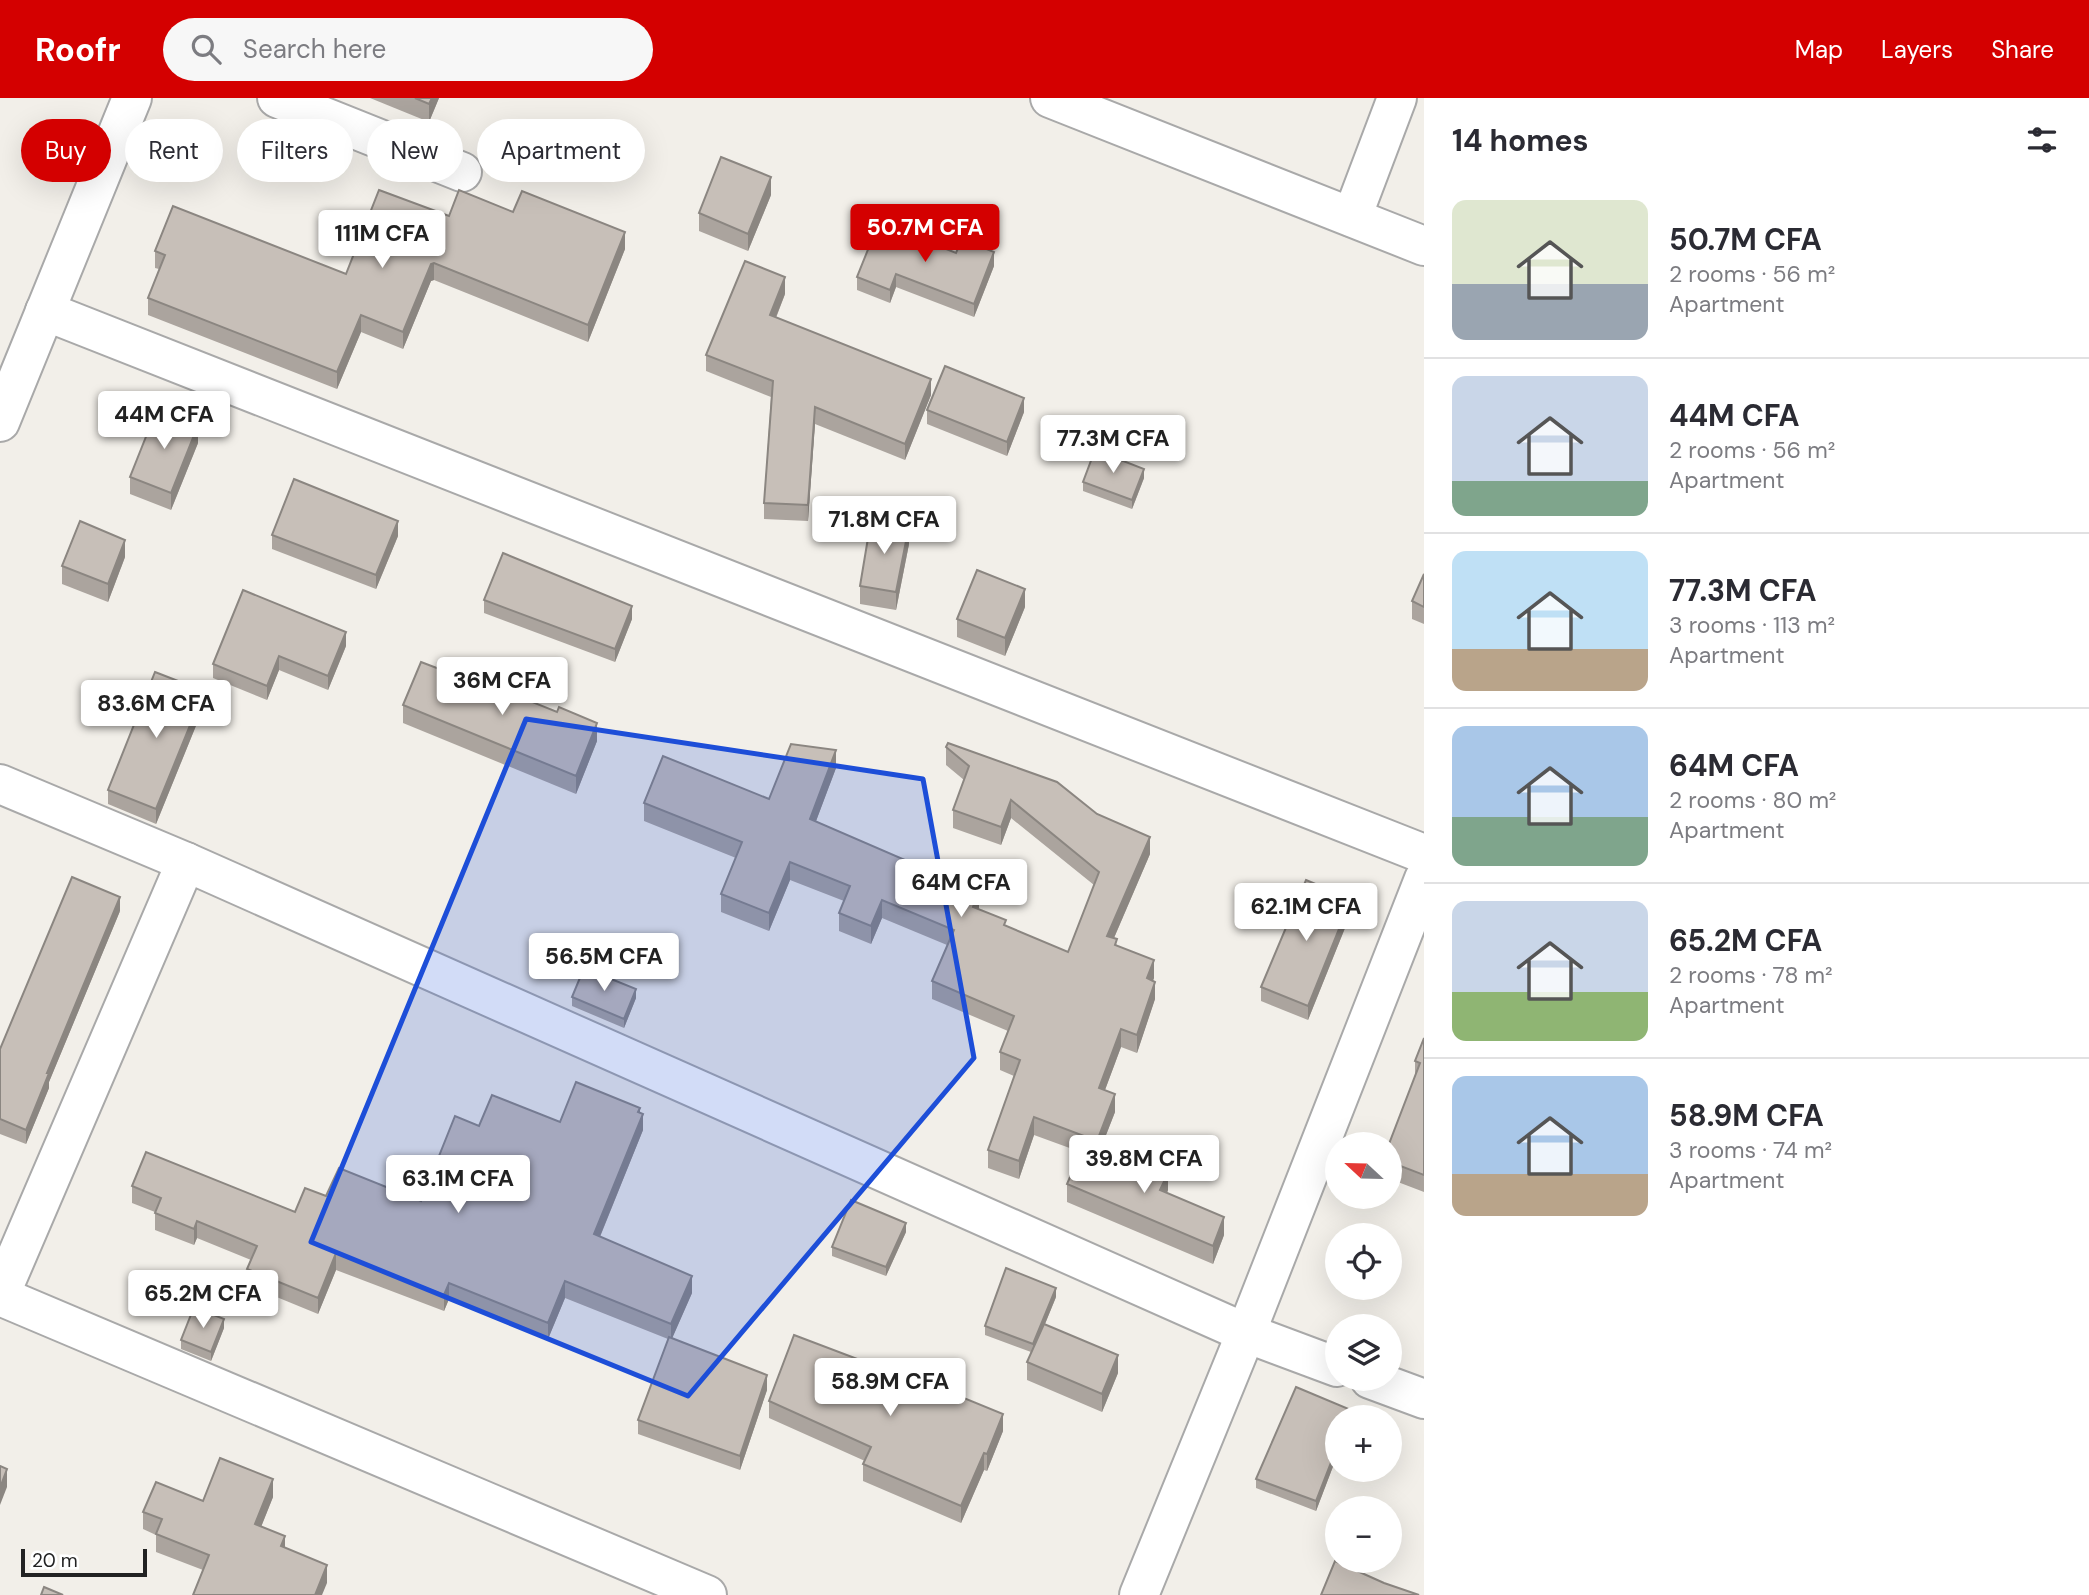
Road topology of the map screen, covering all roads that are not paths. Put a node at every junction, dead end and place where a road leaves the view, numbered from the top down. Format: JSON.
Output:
{"nodes":[{"id":1,"x":132,"y":98,"type":"edge"},
{"id":2,"x":277,"y":98,"type":"edge"},
{"id":3,"x":1051,"y":98,"type":"edge"},
{"id":4,"x":1397,"y":98,"type":"edge"},
{"id":5,"x":367,"y":134,"type":"edge"},
{"id":6,"x":1352,"y":218,"type":"junction"},
{"id":7,"x":1424,"y":246,"type":"edge"},
{"id":8,"x":45,"y":312,"type":"junction"},
{"id":9,"x":0,"y":422,"type":"edge"},
{"id":10,"x":0,"y":784,"type":"edge"},
{"id":11,"x":1424,"y":855,"type":"edge"},
{"id":12,"x":186,"y":862,"type":"junction"},
{"id":13,"x":1424,"y":879,"type":"edge"},
{"id":14,"x":0,"y":1295,"type":"edge"},
{"id":15,"x":1246,"y":1333,"type":"junction"},
{"id":16,"x":1325,"y":1363,"type":"edge"},
{"id":17,"x":1402,"y":1391,"type":"edge"},
{"id":18,"x":1424,"y":1399,"type":"edge"},
{"id":19,"x":708,"y":1595,"type":"edge"},
{"id":20,"x":1139,"y":1595,"type":"edge"}],
"edges":[{"from":1,"to":8,"type":"street"},
{"from":2,"to":5,"type":"street"},
{"from":3,"to":6,"type":"street"},
{"from":4,"to":6,"type":"street"},
{"from":6,"to":7,"type":"street"},
{"from":8,"to":9,"type":"street"},
{"from":8,"to":11,"type":"street"},
{"from":10,"to":12,"type":"street"},
{"from":12,"to":14,"type":"street"},
{"from":12,"to":15,"type":"street"},
{"from":13,"to":15,"type":"street"},
{"from":14,"to":19,"type":"street"},
{"from":15,"to":16,"type":"street"},
{"from":15,"to":20,"type":"street"},
{"from":17,"to":18,"type":"street"}]}
